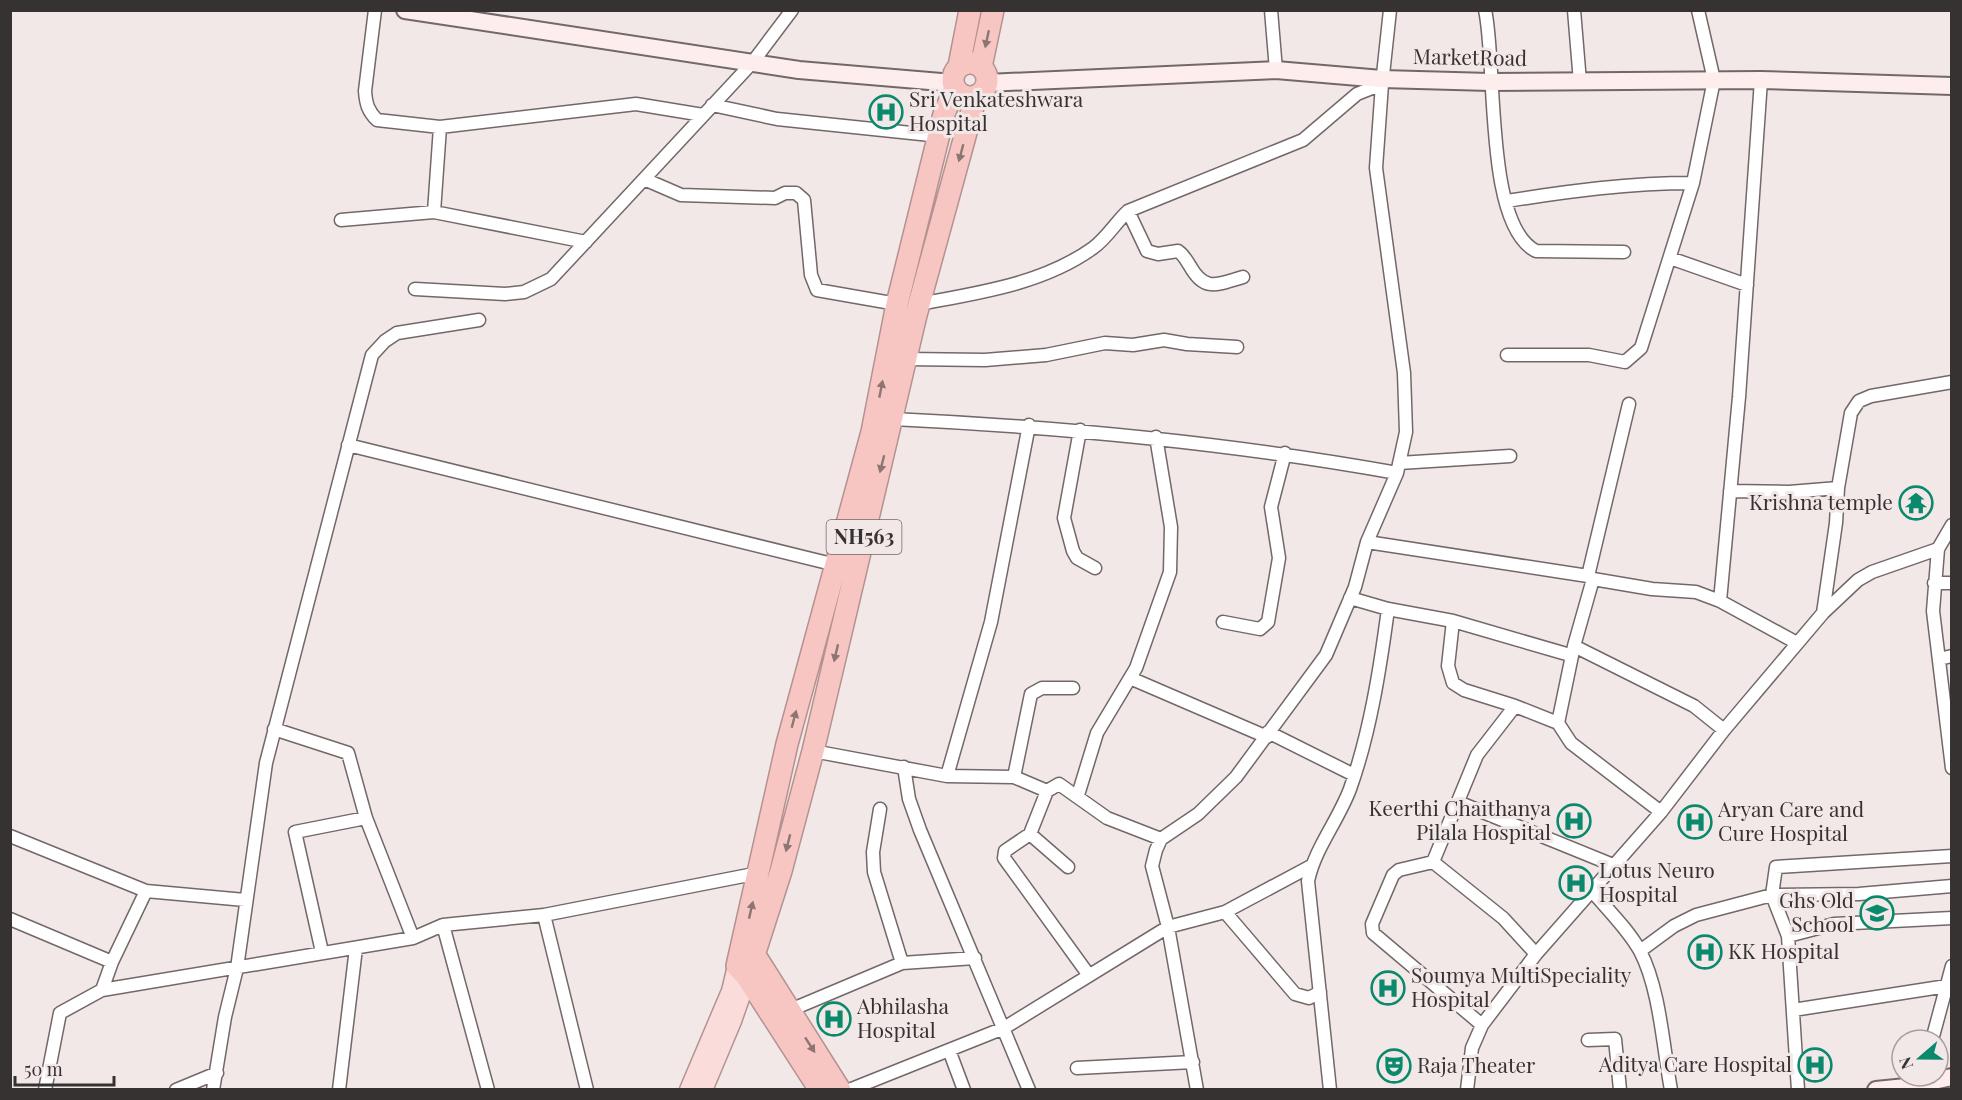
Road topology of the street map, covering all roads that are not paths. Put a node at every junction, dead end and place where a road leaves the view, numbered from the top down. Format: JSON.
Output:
{"nodes":[{"id":1,"x":375,"y":10,"type":"edge"},
{"id":2,"x":405,"y":10,"type":"edge"},
{"id":3,"x":792,"y":10,"type":"edge"},
{"id":4,"x":970,"y":10,"type":"edge"},
{"id":5,"x":993,"y":10,"type":"edge"},
{"id":6,"x":1271,"y":10,"type":"edge"},
{"id":7,"x":1390,"y":10,"type":"edge"},
{"id":8,"x":1485,"y":10,"type":"edge"},
{"id":9,"x":1574,"y":10,"type":"edge"},
{"id":10,"x":1698,"y":10,"type":"edge"},
{"id":11,"x":752,"y":63,"type":"junction"},
{"id":12,"x":1276,"y":70,"type":"junction"},
{"id":13,"x":955,"y":79,"type":"junction"},
{"id":14,"x":1714,"y":80,"type":"junction"},
{"id":15,"x":1761,"y":80,"type":"junction"},
{"id":16,"x":981,"y":82,"type":"junction"},
{"id":17,"x":1382,"y":82,"type":"junction"},
{"id":18,"x":1490,"y":82,"type":"junction"},
{"id":19,"x":1581,"y":82,"type":"junction"},
{"id":20,"x":1952,"y":86,"type":"edge"},
{"id":21,"x":712,"y":105,"type":"junction"},
{"id":22,"x":703,"y":115,"type":"junction"},
{"id":23,"x":440,"y":127,"type":"junction"},
{"id":24,"x":940,"y":136,"type":"junction"},
{"id":25,"x":644,"y":179,"type":"junction"},
{"id":26,"x":1693,"y":183,"type":"junction"},
{"id":27,"x":1507,"y":201,"type":"junction"},
{"id":28,"x":1128,"y":211,"type":"junction"},
{"id":29,"x":434,"y":212,"type":"junction"},
{"id":30,"x":341,"y":220,"type":"dead end"},
{"id":31,"x":586,"y":242,"type":"junction"},
{"id":32,"x":1624,"y":252,"type":"dead end"},
{"id":33,"x":1670,"y":258,"type":"junction"},
{"id":34,"x":1243,"y":277,"type":"dead end"},
{"id":35,"x":1747,"y":285,"type":"junction"},
{"id":36,"x":415,"y":289,"type":"dead end"},
{"id":37,"x":897,"y":304,"type":"junction"},
{"id":38,"x":919,"y":304,"type":"junction"},
{"id":39,"x":479,"y":320,"type":"dead end"},
{"id":40,"x":1237,"y":346,"type":"dead end"},
{"id":41,"x":1507,"y":355,"type":"dead end"},
{"id":42,"x":906,"y":359,"type":"junction"},
{"id":43,"x":1952,"y":382,"type":"edge"},
{"id":44,"x":1629,"y":404,"type":"dead end"},
{"id":45,"x":892,"y":419,"type":"junction"},
{"id":46,"x":1029,"y":425,"type":"junction"},
{"id":47,"x":1080,"y":430,"type":"junction"},
{"id":48,"x":1156,"y":437,"type":"junction"},
{"id":49,"x":348,"y":445,"type":"junction"},
{"id":50,"x":1285,"y":453,"type":"junction"},
{"id":51,"x":1510,"y":456,"type":"dead end"},
{"id":52,"x":1398,"y":468,"type":"junction"},
{"id":53,"x":1838,"y":488,"type":"junction"},
{"id":54,"x":1730,"y":491,"type":"junction"},
{"id":55,"x":1952,"y":525,"type":"edge"},
{"id":56,"x":1367,"y":542,"type":"junction"},
{"id":57,"x":1938,"y":549,"type":"junction"},
{"id":58,"x":845,"y":567,"type":"junction"},
{"id":59,"x":1095,"y":567,"type":"dead end"},
{"id":60,"x":1591,"y":577,"type":"junction"},
{"id":61,"x":1952,"y":583,"type":"edge"},
{"id":62,"x":1934,"y":584,"type":"junction"},
{"id":63,"x":1350,"y":598,"type":"junction"},
{"id":64,"x":1720,"y":601,"type":"junction"},
{"id":65,"x":1388,"y":609,"type":"junction"},
{"id":66,"x":1823,"y":613,"type":"junction"},
{"id":67,"x":1223,"y":621,"type":"dead end"},
{"id":68,"x":1453,"y":621,"type":"junction"},
{"id":69,"x":1797,"y":644,"type":"junction"},
{"id":70,"x":1572,"y":650,"type":"junction"},
{"id":71,"x":1945,"y":657,"type":"edge"},
{"id":72,"x":1130,"y":678,"type":"junction"},
{"id":73,"x":1073,"y":688,"type":"dead end"},
{"id":74,"x":1515,"y":706,"type":"junction"},
{"id":75,"x":1558,"y":723,"type":"junction"},
{"id":76,"x":274,"y":729,"type":"junction"},
{"id":77,"x":1724,"y":730,"type":"junction"},
{"id":78,"x":1267,"y":735,"type":"junction"},
{"id":79,"x":813,"y":751,"type":"junction"},
{"id":80,"x":903,"y":767,"type":"junction"},
{"id":81,"x":1952,"y":768,"type":"edge"},
{"id":82,"x":1354,"y":775,"type":"junction"},
{"id":83,"x":947,"y":776,"type":"junction"},
{"id":84,"x":1014,"y":777,"type":"junction"},
{"id":85,"x":1047,"y":791,"type":"junction"},
{"id":86,"x":1078,"y":795,"type":"junction"},
{"id":87,"x":1458,"y":802,"type":"junction"},
{"id":88,"x":880,"y":809,"type":"dead end"},
{"id":89,"x":1661,"y":812,"type":"junction"},
{"id":90,"x":366,"y":818,"type":"junction"},
{"id":91,"x":1030,"y":834,"type":"junction"},
{"id":92,"x":10,"y":836,"type":"edge"},
{"id":93,"x":1161,"y":839,"type":"junction"},
{"id":94,"x":1952,"y":856,"type":"edge"},
{"id":95,"x":1433,"y":862,"type":"junction"},
{"id":96,"x":1613,"y":865,"type":"junction"},
{"id":97,"x":1311,"y":866,"type":"junction"},
{"id":98,"x":1068,"y":867,"type":"dead end"},
{"id":99,"x":759,"y":873,"type":"junction"},
{"id":100,"x":1952,"y":885,"type":"edge"},
{"id":101,"x":1591,"y":890,"type":"junction"},
{"id":102,"x":146,"y":891,"type":"junction"},
{"id":103,"x":1772,"y":895,"type":"junction"},
{"id":104,"x":245,"y":900,"type":"junction"},
{"id":105,"x":1225,"y":912,"type":"junction"},
{"id":106,"x":544,"y":915,"type":"junction"},
{"id":107,"x":1952,"y":918,"type":"edge"},
{"id":108,"x":10,"y":919,"type":"edge"},
{"id":109,"x":443,"y":925,"type":"junction"},
{"id":110,"x":1168,"y":927,"type":"junction"},
{"id":111,"x":1788,"y":936,"type":"junction"},
{"id":112,"x":413,"y":938,"type":"junction"},
{"id":113,"x":356,"y":948,"type":"junction"},
{"id":114,"x":749,"y":951,"type":"junction"},
{"id":115,"x":1640,"y":951,"type":"junction"},
{"id":116,"x":322,"y":952,"type":"junction"},
{"id":117,"x":1536,"y":954,"type":"junction"},
{"id":118,"x":975,"y":958,"type":"junction"},
{"id":119,"x":112,"y":962,"type":"junction"},
{"id":120,"x":902,"y":963,"type":"junction"},
{"id":121,"x":1952,"y":966,"type":"edge"},
{"id":122,"x":237,"y":968,"type":"junction"},
{"id":123,"x":742,"y":971,"type":"junction"},
{"id":124,"x":1088,"y":974,"type":"junction"},
{"id":125,"x":1947,"y":986,"type":"junction"},
{"id":126,"x":102,"y":990,"type":"junction"},
{"id":127,"x":1320,"y":992,"type":"junction"},
{"id":128,"x":1793,"y":1010,"type":"junction"},
{"id":129,"x":788,"y":1011,"type":"junction"},
{"id":130,"x":1482,"y":1025,"type":"junction"},
{"id":131,"x":1004,"y":1028,"type":"junction"},
{"id":132,"x":1935,"y":1028,"type":"edge"},
{"id":133,"x":1588,"y":1040,"type":"dead end"},
{"id":134,"x":949,"y":1050,"type":"junction"},
{"id":135,"x":1193,"y":1062,"type":"junction"},
{"id":136,"x":1077,"y":1068,"type":"dead end"},
{"id":137,"x":217,"y":1073,"type":"junction"},
{"id":138,"x":45,"y":1089,"type":"edge"},
{"id":139,"x":176,"y":1089,"type":"edge"},
{"id":140,"x":213,"y":1089,"type":"edge"},
{"id":141,"x":339,"y":1089,"type":"edge"},
{"id":142,"x":488,"y":1089,"type":"edge"},
{"id":143,"x":587,"y":1089,"type":"edge"},
{"id":144,"x":689,"y":1089,"type":"edge"},
{"id":145,"x":703,"y":1089,"type":"edge"},
{"id":146,"x":820,"y":1089,"type":"edge"},
{"id":147,"x":840,"y":1089,"type":"edge"},
{"id":148,"x":849,"y":1089,"type":"edge"},
{"id":149,"x":964,"y":1089,"type":"edge"},
{"id":150,"x":1029,"y":1089,"type":"edge"},
{"id":151,"x":1197,"y":1089,"type":"edge"},
{"id":152,"x":1330,"y":1089,"type":"edge"},
{"id":153,"x":1467,"y":1089,"type":"edge"},
{"id":154,"x":1620,"y":1089,"type":"edge"},
{"id":155,"x":1671,"y":1089,"type":"edge"},
{"id":156,"x":1798,"y":1089,"type":"edge"}],
"edges":[{"from":1,"to":23,"type":"street"},
{"from":2,"to":11,"type":"street"},
{"from":3,"to":11,"type":"street"},
{"from":4,"to":13,"type":"highway","number":"NH563"},
{"from":5,"to":16,"type":"highway","number":"NH563","one_way":true},
{"from":6,"to":12,"type":"street"},
{"from":7,"to":17,"type":"street"},
{"from":8,"to":18,"type":"street"},
{"from":9,"to":19,"type":"street"},
{"from":10,"to":14,"type":"street"},
{"from":11,"to":13,"type":"street"},
{"from":11,"to":21,"type":"street"},
{"from":12,"to":16,"type":"street","name":"MarketRoad"},
{"from":12,"to":17,"type":"street","name":"MarketRoad"},
{"from":13,"to":16,"type":"highway"},
{"from":13,"to":16,"type":"highway"},
{"from":13,"to":24,"type":"highway","number":"NH563"},
{"from":14,"to":15,"type":"street","name":"MarketRoad"},
{"from":14,"to":19,"type":"street","name":"MarketRoad"},
{"from":14,"to":26,"type":"street"},
{"from":15,"to":20,"type":"street","name":"MarketRoad"},
{"from":15,"to":35,"type":"street"},
{"from":16,"to":38,"type":"highway","number":"NH563","one_way":true},
{"from":17,"to":18,"type":"street","name":"MarketRoad"},
{"from":17,"to":28,"type":"street"},
{"from":17,"to":52,"type":"street"},
{"from":18,"to":19,"type":"street","name":"MarketRoad"},
{"from":18,"to":27,"type":"street"},
{"from":21,"to":22,"type":"street"},
{"from":21,"to":24,"type":"street"},
{"from":22,"to":23,"type":"street"},
{"from":22,"to":25,"type":"street"},
{"from":23,"to":29,"type":"street"},
{"from":24,"to":37,"type":"highway","number":"NH563"},
{"from":25,"to":31,"type":"street"},
{"from":25,"to":37,"type":"street"},
{"from":26,"to":27,"type":"street"},
{"from":26,"to":33,"type":"street"},
{"from":27,"to":32,"type":"street"},
{"from":28,"to":34,"type":"street"},
{"from":28,"to":38,"type":"street"},
{"from":29,"to":30,"type":"street"},
{"from":29,"to":31,"type":"street"},
{"from":31,"to":36,"type":"street"},
{"from":33,"to":35,"type":"street"},
{"from":33,"to":41,"type":"street"},
{"from":35,"to":54,"type":"street"},
{"from":58,"to":37,"type":"highway","number":"NH563","one_way":true},
{"from":38,"to":42,"type":"highway","number":"NH563"},
{"from":39,"to":49,"type":"street"},
{"from":40,"to":42,"type":"street"},
{"from":42,"to":45,"type":"highway","number":"NH563"},
{"from":43,"to":53,"type":"street"},
{"from":44,"to":60,"type":"street"},
{"from":45,"to":46,"type":"street"},
{"from":45,"to":58,"type":"highway","number":"NH563","one_way":true},
{"from":46,"to":47,"type":"street"},
{"from":46,"to":83,"type":"street"},
{"from":47,"to":48,"type":"street"},
{"from":47,"to":59,"type":"street"},
{"from":48,"to":50,"type":"street"},
{"from":48,"to":72,"type":"street"},
{"from":49,"to":58,"type":"street"},
{"from":49,"to":76,"type":"street"},
{"from":50,"to":52,"type":"street"},
{"from":50,"to":67,"type":"street"},
{"from":51,"to":52,"type":"street"},
{"from":52,"to":56,"type":"street"},
{"from":53,"to":54,"type":"street"},
{"from":53,"to":66,"type":"street"},
{"from":54,"to":64,"type":"street"},
{"from":55,"to":57,"type":"street"},
{"from":56,"to":60,"type":"street"},
{"from":56,"to":63,"type":"street"},
{"from":57,"to":62,"type":"street"},
{"from":57,"to":66,"type":"street"},
{"from":58,"to":79,"type":"highway","number":"NH563","one_way":true},
{"from":99,"to":58,"type":"highway","number":"NH563","one_way":true},
{"from":60,"to":64,"type":"street"},
{"from":60,"to":70,"type":"street"},
{"from":61,"to":62,"type":"street"},
{"from":62,"to":71,"type":"street"},
{"from":63,"to":65,"type":"street"},
{"from":63,"to":78,"type":"street"},
{"from":64,"to":69,"type":"street"},
{"from":65,"to":68,"type":"street"},
{"from":65,"to":82,"type":"street"},
{"from":66,"to":69,"type":"street"},
{"from":68,"to":70,"type":"street"},
{"from":68,"to":74,"type":"street"},
{"from":69,"to":77,"type":"street"},
{"from":70,"to":75,"type":"street"},
{"from":70,"to":77,"type":"street"},
{"from":71,"to":81,"type":"street"},
{"from":72,"to":78,"type":"street"},
{"from":72,"to":86,"type":"street"},
{"from":73,"to":84,"type":"street"},
{"from":74,"to":75,"type":"street"},
{"from":74,"to":87,"type":"street"},
{"from":75,"to":89,"type":"street"},
{"from":76,"to":90,"type":"street"},
{"from":76,"to":104,"type":"street"},
{"from":77,"to":89,"type":"street"},
{"from":78,"to":82,"type":"street"},
{"from":78,"to":93,"type":"street"},
{"from":79,"to":80,"type":"street"},
{"from":79,"to":114,"type":"highway","number":"NH563","one_way":true},
{"from":80,"to":83,"type":"street"},
{"from":80,"to":118,"type":"street"},
{"from":82,"to":97,"type":"street"},
{"from":83,"to":84,"type":"street"},
{"from":84,"to":85,"type":"street"},
{"from":85,"to":86,"type":"street"},
{"from":85,"to":91,"type":"street"},
{"from":86,"to":93,"type":"street"},
{"from":87,"to":95,"type":"street"},
{"from":87,"to":96,"type":"street"},
{"from":88,"to":120,"type":"street"},
{"from":89,"to":96,"type":"street"},
{"from":90,"to":112,"type":"street"},
{"from":90,"to":116,"type":"street"},
{"from":91,"to":98,"type":"street"},
{"from":91,"to":124,"type":"street"},
{"from":92,"to":102,"type":"street"},
{"from":93,"to":110,"type":"street"},
{"from":94,"to":103,"type":"street"},
{"from":95,"to":117,"type":"street"},
{"from":95,"to":130,"type":"street"},
{"from":96,"to":101,"type":"street"},
{"from":97,"to":105,"type":"street"},
{"from":97,"to":127,"type":"street"},
{"from":99,"to":106,"type":"street"},
{"from":114,"to":99,"type":"highway","number":"NH563","one_way":true},
{"from":100,"to":103,"type":"street"},
{"from":101,"to":115,"type":"street"},
{"from":101,"to":117,"type":"street"},
{"from":102,"to":104,"type":"street"},
{"from":102,"to":119,"type":"street"},
{"from":103,"to":111,"type":"street"},
{"from":103,"to":115,"type":"street"},
{"from":104,"to":122,"type":"street"},
{"from":105,"to":110,"type":"street"},
{"from":105,"to":127,"type":"street"},
{"from":106,"to":109,"type":"street"},
{"from":106,"to":143,"type":"street"},
{"from":107,"to":111,"type":"street"},
{"from":108,"to":119,"type":"street"},
{"from":109,"to":112,"type":"street"},
{"from":109,"to":142,"type":"street"},
{"from":110,"to":124,"type":"street"},
{"from":110,"to":135,"type":"street"},
{"from":111,"to":128,"type":"street"},
{"from":112,"to":113,"type":"street"},
{"from":113,"to":116,"type":"street"},
{"from":113,"to":141,"type":"street"},
{"from":114,"to":123,"type":"highway","number":"NH563"},
{"from":114,"to":129,"type":"highway"},
{"from":115,"to":155,"type":"street"},
{"from":116,"to":122,"type":"street"},
{"from":117,"to":130,"type":"street"},
{"from":118,"to":120,"type":"street"},
{"from":118,"to":131,"type":"street"},
{"from":119,"to":126,"type":"street"},
{"from":120,"to":129,"type":"street"},
{"from":121,"to":125,"type":"street"},
{"from":122,"to":126,"type":"street"},
{"from":122,"to":137,"type":"street"},
{"from":123,"to":144,"type":"main road"},
{"from":123,"to":145,"type":"main road"},
{"from":123,"to":146,"type":"highway"},
{"from":124,"to":131,"type":"street"},
{"from":125,"to":128,"type":"street"},
{"from":125,"to":132,"type":"street"},
{"from":126,"to":138,"type":"street"},
{"from":127,"to":152,"type":"street"},
{"from":128,"to":156,"type":"street"},
{"from":129,"to":147,"type":"highway","one_way":true},
{"from":130,"to":153,"type":"street"},
{"from":131,"to":134,"type":"street"},
{"from":131,"to":150,"type":"street"},
{"from":133,"to":154,"type":"street"},
{"from":134,"to":148,"type":"street"},
{"from":134,"to":149,"type":"street"},
{"from":135,"to":136,"type":"street"},
{"from":135,"to":151,"type":"street"},
{"from":137,"to":139,"type":"street"},
{"from":137,"to":140,"type":"street"}]}
